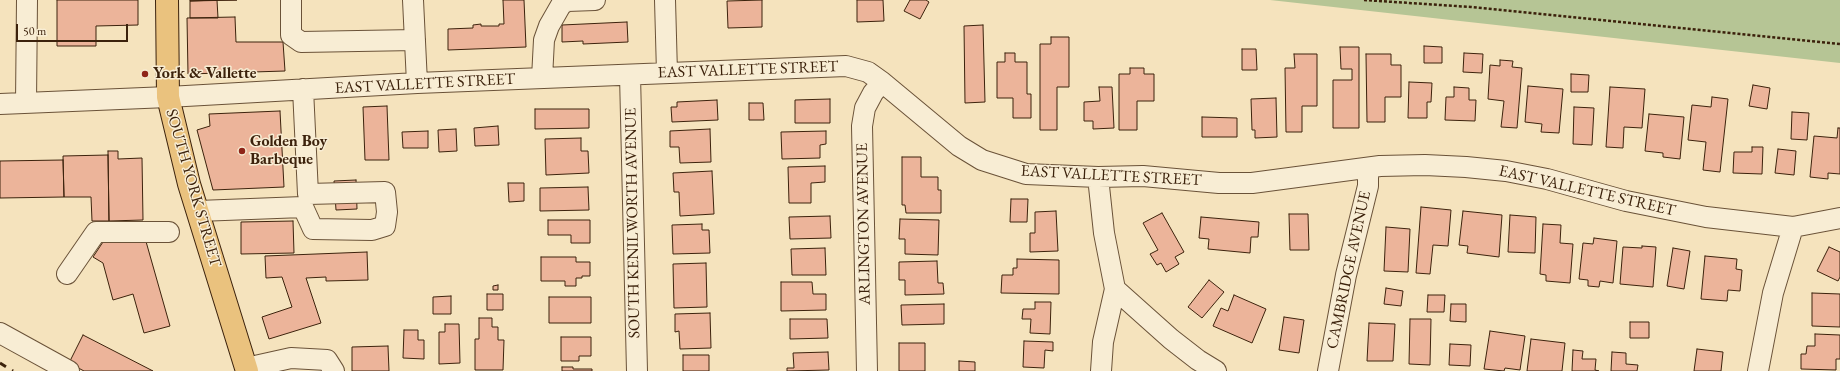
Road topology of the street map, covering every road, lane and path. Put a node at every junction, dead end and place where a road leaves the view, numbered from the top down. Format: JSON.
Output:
{"nodes":[{"id":1,"x":27,"y":0,"type":"edge"},
{"id":2,"x":167,"y":0,"type":"edge"},
{"id":3,"x":290,"y":0,"type":"edge"},
{"id":4,"x":413,"y":0,"type":"edge"},
{"id":5,"x":595,"y":0,"type":"edge"},
{"id":6,"x":665,"y":0,"type":"edge"},
{"id":7,"x":1364,"y":0,"type":"edge"},
{"id":8,"x":415,"y":40,"type":"junction"},
{"id":9,"x":1840,"y":44,"type":"edge"},
{"id":10,"x":667,"y":73,"type":"junction"},
{"id":11,"x":630,"y":75,"type":"junction"},
{"id":12,"x":542,"y":78,"type":"junction"},
{"id":13,"x":882,"y":82,"type":"junction"},
{"id":14,"x":417,"y":83,"type":"junction"},
{"id":15,"x":303,"y":89,"type":"junction"},
{"id":16,"x":168,"y":97,"type":"junction"},
{"id":17,"x":26,"y":103,"type":"junction"},
{"id":18,"x":0,"y":104,"type":"edge"},
{"id":19,"x":1368,"y":168,"type":"junction"},
{"id":20,"x":1098,"y":177,"type":"junction"},
{"id":21,"x":198,"y":211,"type":"junction"},
{"id":22,"x":1840,"y":218,"type":"edge"},
{"id":23,"x":1793,"y":227,"type":"junction"},
{"id":24,"x":169,"y":232,"type":"dead end"},
{"id":25,"x":66,"y":274,"type":"dead end"},
{"id":26,"x":1114,"y":289,"type":"junction"},
{"id":27,"x":0,"y":334,"type":"edge"},
{"id":28,"x":247,"y":370,"type":"edge"},
{"id":29,"x":70,"y":371,"type":"edge"},
{"id":30,"x":334,"y":371,"type":"edge"},
{"id":31,"x":637,"y":371,"type":"edge"},
{"id":32,"x":867,"y":371,"type":"edge"},
{"id":33,"x":1101,"y":371,"type":"edge"},
{"id":34,"x":1216,"y":371,"type":"edge"},
{"id":35,"x":1328,"y":371,"type":"edge"},
{"id":36,"x":1758,"y":371,"type":"edge"}],
"edges":[{"from":1,"to":17,"type":"street"},
{"from":2,"to":16,"type":"main road","name":"SOUTH YORK STREET"},
{"from":3,"to":8,"type":"street"},
{"from":4,"to":8,"type":"street"},
{"from":5,"to":12,"type":"street"},
{"from":6,"to":10,"type":"street"},
{"from":7,"to":9,"type":"path"},
{"from":8,"to":14,"type":"street"},
{"from":10,"to":11,"type":"street","name":"EAST VALLETTE STREET"},
{"from":10,"to":13,"type":"street","name":"EAST VALLETTE STREET"},
{"from":11,"to":12,"type":"street","name":"EAST VALLETTE STREET"},
{"from":11,"to":31,"type":"street","name":"SOUTH KENILWORTH AVENUE"},
{"from":12,"to":14,"type":"street","name":"EAST VALLETTE STREET"},
{"from":13,"to":20,"type":"street","name":"EAST VALLETTE STREET"},
{"from":13,"to":32,"type":"street","name":"ARLINGTON AVENUE"},
{"from":14,"to":15,"type":"street","name":"EAST VALLETTE STREET"},
{"from":15,"to":16,"type":"street","name":"EAST VALLETTE STREET"},
{"from":15,"to":21,"type":"street"},
{"from":16,"to":17,"type":"street","name":"EAST VALLETTE STREET"},
{"from":16,"to":21,"type":"main road","name":"SOUTH YORK STREET"},
{"from":17,"to":18,"type":"street","name":"EAST VALLETTE STREET"},
{"from":19,"to":20,"type":"street","name":"EAST VALLETTE STREET"},
{"from":19,"to":23,"type":"street","name":"EAST VALLETTE STREET"},
{"from":19,"to":35,"type":"street","name":"CAMBRIDGE AVENUE"},
{"from":20,"to":26,"type":"street"},
{"from":21,"to":28,"type":"main road","name":"SOUTH YORK STREET"},
{"from":22,"to":23,"type":"street","name":"EAST VALLETTE STREET"},
{"from":23,"to":36,"type":"street"},
{"from":24,"to":25,"type":"street"},
{"from":26,"to":33,"type":"street"},
{"from":26,"to":34,"type":"street"},
{"from":27,"to":29,"type":"street"},
{"from":28,"to":30,"type":"street"}]}
